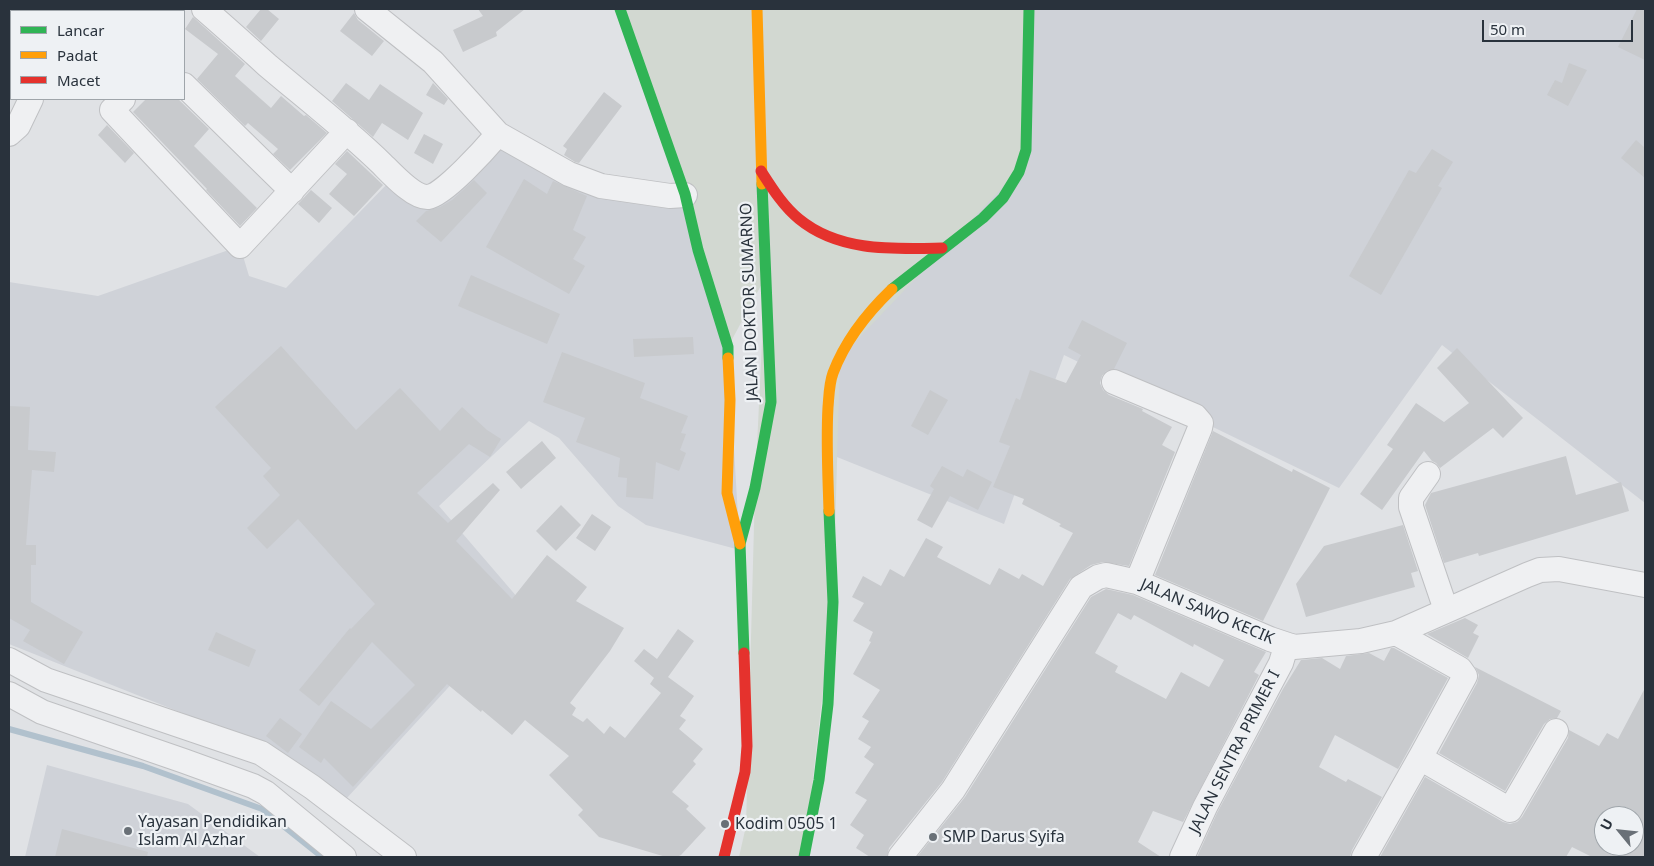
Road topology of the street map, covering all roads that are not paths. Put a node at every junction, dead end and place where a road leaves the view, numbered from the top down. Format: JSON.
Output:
{"nodes":[{"id":1,"x":204,"y":9,"type":"edge"},
{"id":2,"x":367,"y":9,"type":"edge"},
{"id":3,"x":620,"y":9,"type":"edge"},
{"id":4,"x":757,"y":9,"type":"edge"},
{"id":5,"x":1029,"y":9,"type":"edge"},
{"id":6,"x":185,"y":85,"type":"edge"},
{"id":7,"x":31,"y":100,"type":"edge"},
{"id":8,"x":122,"y":100,"type":"edge"},
{"id":9,"x":347,"y":131,"type":"junction"},
{"id":10,"x":9,"y":134,"type":"edge"},
{"id":11,"x":498,"y":134,"type":"junction"},
{"id":12,"x":761,"y":171,"type":"junction"},
{"id":13,"x":292,"y":191,"type":"junction"},
{"id":14,"x":685,"y":195,"type":"junction"},
{"id":15,"x":942,"y":248,"type":"junction"},
{"id":16,"x":1114,"y":382,"type":"dead end"},
{"id":17,"x":1428,"y":474,"type":"dead end"},
{"id":18,"x":740,"y":544,"type":"junction"},
{"id":19,"x":1137,"y":582,"type":"junction"},
{"id":20,"x":1645,"y":585,"type":"edge"},
{"id":21,"x":1446,"y":610,"type":"junction"},
{"id":22,"x":1396,"y":633,"type":"junction"},
{"id":23,"x":1283,"y":645,"type":"junction"},
{"id":24,"x":9,"y":660,"type":"edge"},
{"id":25,"x":46,"y":680,"type":"junction"},
{"id":26,"x":9,"y":694,"type":"edge"},
{"id":27,"x":42,"y":712,"type":"junction"},
{"id":28,"x":1556,"y":731,"type":"dead end"},
{"id":29,"x":1420,"y":758,"type":"junction"},
{"id":30,"x":344,"y":857,"type":"edge"},
{"id":31,"x":404,"y":857,"type":"edge"},
{"id":32,"x":724,"y":857,"type":"edge"},
{"id":33,"x":804,"y":857,"type":"edge"},
{"id":34,"x":900,"y":857,"type":"edge"},
{"id":35,"x":1183,"y":857,"type":"edge"},
{"id":36,"x":1364,"y":857,"type":"edge"}],
"edges":[{"from":1,"to":9,"type":"street"},
{"from":2,"to":11,"type":"street"},
{"from":3,"to":14,"type":"main road"},
{"from":4,"to":12,"type":"main road","name":"JALAN DOKTOR SUMARNO"},
{"from":5,"to":15,"type":"main road"},
{"from":6,"to":13,"type":"street"},
{"from":7,"to":10,"type":"street"},
{"from":8,"to":13,"type":"street"},
{"from":9,"to":11,"type":"street"},
{"from":9,"to":13,"type":"street"},
{"from":11,"to":14,"type":"street"},
{"from":12,"to":15,"type":"main road"},
{"from":12,"to":18,"type":"main road","name":"JALAN DOKTOR SUMARNO"},
{"from":14,"to":18,"type":"main road"},
{"from":15,"to":33,"type":"main road"},
{"from":16,"to":19,"type":"street"},
{"from":17,"to":21,"type":"street"},
{"from":18,"to":32,"type":"main road","name":"JALAN DOKTOR SUMARNO"},
{"from":19,"to":23,"type":"street","name":"JALAN SAWO KECIK"},
{"from":19,"to":34,"type":"street","name":"JALAN SAWO KECIK"},
{"from":20,"to":21,"type":"street","name":"JALAN SAWO KECIK"},
{"from":21,"to":22,"type":"street","name":"JALAN SAWO KECIK"},
{"from":22,"to":23,"type":"street","name":"JALAN SAWO KECIK"},
{"from":22,"to":29,"type":"street"},
{"from":23,"to":35,"type":"street","name":"JALAN SENTRA PRIMER I"},
{"from":24,"to":25,"type":"street"},
{"from":25,"to":27,"type":"street"},
{"from":25,"to":31,"type":"street"},
{"from":26,"to":27,"type":"street"},
{"from":27,"to":30,"type":"street"},
{"from":28,"to":29,"type":"street"},
{"from":29,"to":36,"type":"street"}]}
